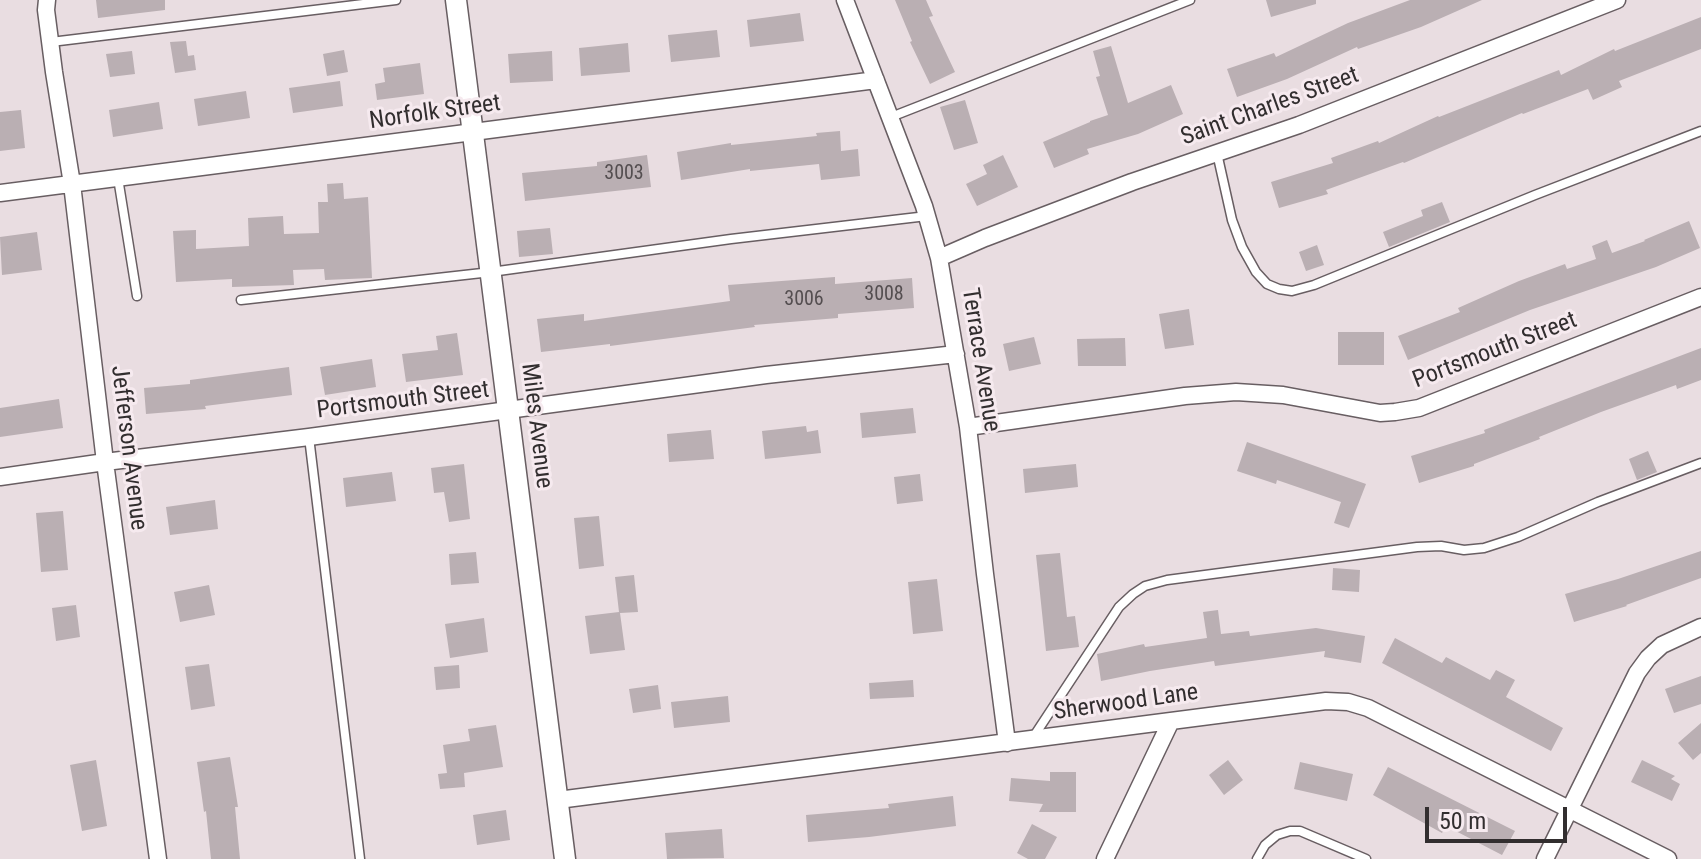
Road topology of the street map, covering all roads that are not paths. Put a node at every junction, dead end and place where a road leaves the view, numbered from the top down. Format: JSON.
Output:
{"nodes":[{"id":1,"x":47,"y":0,"type":"edge"},
{"id":2,"x":396,"y":0,"type":"edge"},
{"id":3,"x":456,"y":0,"type":"edge"},
{"id":4,"x":845,"y":0,"type":"edge"},
{"id":5,"x":1190,"y":0,"type":"edge"},
{"id":6,"x":1617,"y":0,"type":"edge"},
{"id":7,"x":50,"y":42,"type":"junction"},
{"id":8,"x":876,"y":80,"type":"junction"},
{"id":9,"x":891,"y":117,"type":"junction"},
{"id":10,"x":1701,"y":131,"type":"edge"},
{"id":11,"x":473,"y":132,"type":"junction"},
{"id":12,"x":1217,"y":153,"type":"junction"},
{"id":13,"x":118,"y":177,"type":"junction"},
{"id":14,"x":72,"y":184,"type":"junction"},
{"id":15,"x":0,"y":193,"type":"edge"},
{"id":16,"x":927,"y":216,"type":"junction"},
{"id":17,"x":939,"y":258,"type":"junction"},
{"id":18,"x":491,"y":272,"type":"junction"},
{"id":19,"x":137,"y":296,"type":"dead end"},
{"id":20,"x":1701,"y":297,"type":"edge"},
{"id":21,"x":241,"y":300,"type":"dead end"},
{"id":22,"x":956,"y":354,"type":"junction"},
{"id":23,"x":508,"y":411,"type":"junction"},
{"id":24,"x":968,"y":427,"type":"junction"},
{"id":25,"x":309,"y":437,"type":"junction"},
{"id":26,"x":105,"y":462,"type":"junction"},
{"id":27,"x":1701,"y":463,"type":"edge"},
{"id":28,"x":0,"y":477,"type":"edge"},
{"id":29,"x":1701,"y":627,"type":"edge"},
{"id":30,"x":1171,"y":721,"type":"junction"},
{"id":31,"x":1032,"y":740,"type":"junction"},
{"id":32,"x":1007,"y":743,"type":"junction"},
{"id":33,"x":558,"y":800,"type":"junction"},
{"id":34,"x":1570,"y":809,"type":"junction"},
{"id":35,"x":158,"y":859,"type":"edge"},
{"id":36,"x":360,"y":859,"type":"edge"},
{"id":37,"x":565,"y":859,"type":"edge"},
{"id":38,"x":1105,"y":859,"type":"edge"},
{"id":39,"x":1257,"y":859,"type":"edge"},
{"id":40,"x":1366,"y":859,"type":"edge"},
{"id":41,"x":1545,"y":859,"type":"edge"},
{"id":42,"x":1668,"y":859,"type":"edge"}],
"edges":[{"from":1,"to":7,"type":"street","name":"Jefferson Avenue"},
{"from":2,"to":7,"type":"lane"},
{"from":3,"to":11,"type":"street","name":"Miles Avenue"},
{"from":4,"to":8,"type":"street","name":"Terrace Avenue"},
{"from":5,"to":9,"type":"lane"},
{"from":6,"to":12,"type":"street","name":"Saint Charles Street"},
{"from":7,"to":14,"type":"street","name":"Jefferson Avenue"},
{"from":8,"to":9,"type":"street","name":"Terrace Avenue"},
{"from":8,"to":11,"type":"street","name":"Norfolk Street"},
{"from":9,"to":16,"type":"street","name":"Terrace Avenue"},
{"from":10,"to":12,"type":"lane"},
{"from":11,"to":13,"type":"street","name":"Norfolk Street"},
{"from":11,"to":18,"type":"street","name":"Miles Avenue"},
{"from":12,"to":17,"type":"street","name":"Saint Charles Street"},
{"from":13,"to":14,"type":"street","name":"Norfolk Street"},
{"from":13,"to":19,"type":"lane"},
{"from":14,"to":15,"type":"street","name":"Norfolk Street"},
{"from":14,"to":26,"type":"street","name":"Jefferson Avenue"},
{"from":16,"to":17,"type":"street","name":"Terrace Avenue"},
{"from":16,"to":18,"type":"lane"},
{"from":17,"to":22,"type":"street","name":"Terrace Avenue"},
{"from":18,"to":21,"type":"lane"},
{"from":18,"to":23,"type":"street","name":"Miles Avenue"},
{"from":20,"to":24,"type":"street","name":"Portsmouth Street"},
{"from":22,"to":23,"type":"street","name":"Portsmouth Street"},
{"from":22,"to":24,"type":"street","name":"Terrace Avenue"},
{"from":23,"to":25,"type":"street","name":"Portsmouth Street"},
{"from":23,"to":33,"type":"street","name":"Miles Avenue"},
{"from":24,"to":32,"type":"street","name":"Terrace Avenue"},
{"from":25,"to":26,"type":"street","name":"Portsmouth Street"},
{"from":25,"to":36,"type":"lane"},
{"from":26,"to":28,"type":"street","name":"Portsmouth Street"},
{"from":26,"to":35,"type":"street","name":"Jefferson Avenue"},
{"from":27,"to":31,"type":"lane"},
{"from":29,"to":34,"type":"street"},
{"from":30,"to":31,"type":"street","name":"Sherwood Lane"},
{"from":30,"to":34,"type":"street","name":"Sherwood Lane"},
{"from":30,"to":38,"type":"street"},
{"from":31,"to":32,"type":"street","name":"Sherwood Lane"},
{"from":32,"to":33,"type":"street","name":"Sherwood Lane"},
{"from":33,"to":37,"type":"street","name":"Miles Avenue"},
{"from":34,"to":41,"type":"street"},
{"from":34,"to":42,"type":"street","name":"Sherwood Lane"},
{"from":39,"to":40,"type":"lane"}]}
